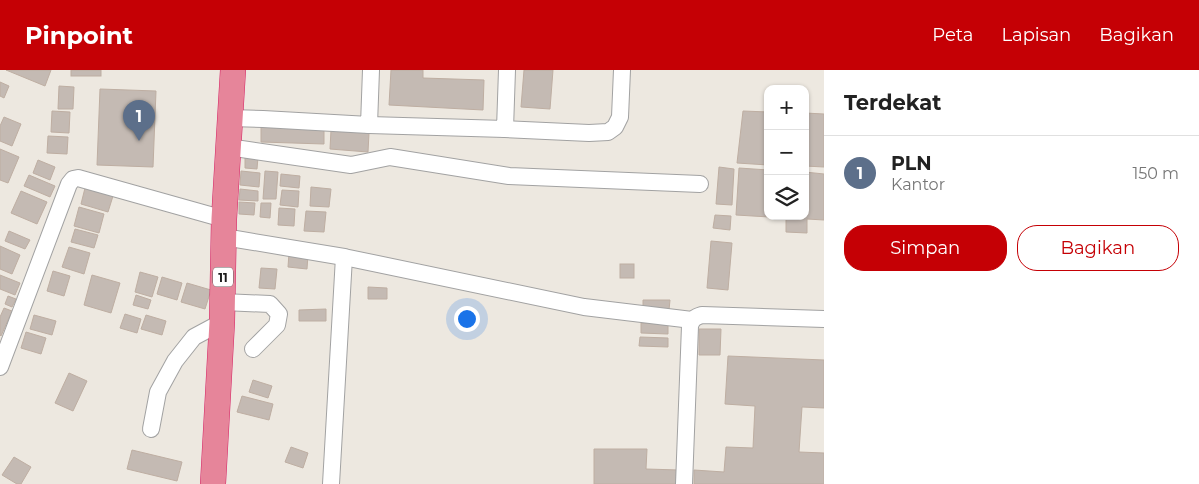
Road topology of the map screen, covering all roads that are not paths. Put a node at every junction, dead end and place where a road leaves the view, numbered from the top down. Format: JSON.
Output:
{"nodes":[{"id":1,"x":233,"y":70,"type":"edge"},
{"id":2,"x":371,"y":70,"type":"edge"},
{"id":3,"x":508,"y":70,"type":"edge"},
{"id":4,"x":622,"y":70,"type":"edge"},
{"id":5,"x":230,"y":118,"type":"junction"},
{"id":6,"x":369,"y":125,"type":"junction"},
{"id":7,"x":505,"y":129,"type":"junction"},
{"id":8,"x":228,"y":147,"type":"junction"},
{"id":9,"x":700,"y":184,"type":"dead end"},
{"id":10,"x":224,"y":228,"type":"junction"},
{"id":11,"x":344,"y":257,"type":"junction"},
{"id":12,"x":222,"y":312,"type":"junction"},
{"id":13,"x":824,"y":319,"type":"edge"},
{"id":14,"x":692,"y":320,"type":"junction"},
{"id":15,"x":254,"y":349,"type":"dead end"},
{"id":16,"x":0,"y":367,"type":"edge"},
{"id":17,"x":151,"y":429,"type":"dead end"},
{"id":18,"x":213,"y":484,"type":"edge"},
{"id":19,"x":332,"y":484,"type":"edge"},
{"id":20,"x":684,"y":484,"type":"edge"}],
"edges":[{"from":1,"to":5,"type":"highway","number":"11"},
{"from":2,"to":6,"type":"street"},
{"from":3,"to":7,"type":"street"},
{"from":4,"to":7,"type":"street"},
{"from":5,"to":6,"type":"street"},
{"from":5,"to":8,"type":"highway","number":"11"},
{"from":6,"to":7,"type":"street"},
{"from":8,"to":9,"type":"street"},
{"from":8,"to":10,"type":"highway","number":"11"},
{"from":10,"to":11,"type":"street"},
{"from":10,"to":12,"type":"highway","number":"11"},
{"from":10,"to":16,"type":"street"},
{"from":11,"to":14,"type":"street"},
{"from":11,"to":19,"type":"street"},
{"from":12,"to":15,"type":"street"},
{"from":12,"to":17,"type":"street"},
{"from":12,"to":18,"type":"highway","number":"11"},
{"from":13,"to":14,"type":"street"},
{"from":14,"to":20,"type":"street"}]}
